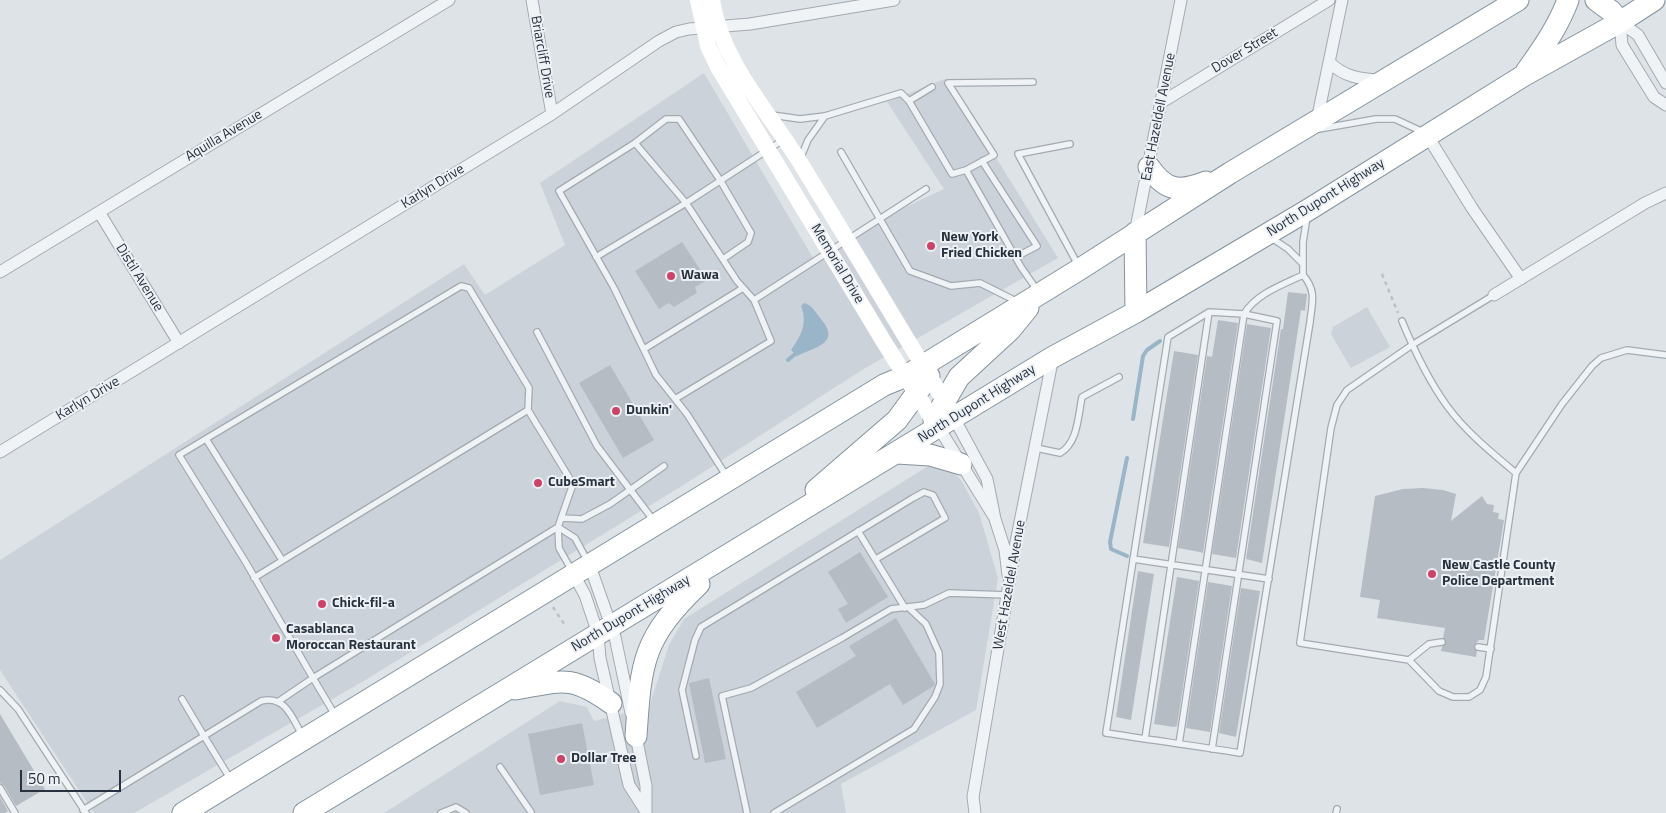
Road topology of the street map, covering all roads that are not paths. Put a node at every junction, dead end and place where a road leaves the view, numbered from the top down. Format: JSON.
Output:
{"nodes":[{"id":1,"x":449,"y":0,"type":"edge"},
{"id":2,"x":532,"y":0,"type":"edge"},
{"id":3,"x":698,"y":0,"type":"edge"},
{"id":4,"x":712,"y":0,"type":"edge"},
{"id":5,"x":894,"y":0,"type":"edge"},
{"id":6,"x":1181,"y":0,"type":"edge"},
{"id":7,"x":1329,"y":0,"type":"edge"},
{"id":8,"x":1342,"y":0,"type":"edge"},
{"id":9,"x":1518,"y":0,"type":"edge"},
{"id":10,"x":1568,"y":0,"type":"edge"},
{"id":11,"x":1596,"y":0,"type":"edge"},
{"id":12,"x":1625,"y":0,"type":"edge"},
{"id":13,"x":1654,"y":0,"type":"edge"},
{"id":14,"x":877,"y":1,"type":"edge"},
{"id":15,"x":1620,"y":22,"type":"junction"},
{"id":16,"x":711,"y":28,"type":"junction"},
{"id":17,"x":1329,"y":62,"type":"junction"},
{"id":18,"x":1523,"y":76,"type":"junction"},
{"id":19,"x":1382,"y":80,"type":"junction"},
{"id":20,"x":1033,"y":82,"type":"dead end"},
{"id":21,"x":1666,"y":82,"type":"edge"},
{"id":22,"x":932,"y":87,"type":"dead end"},
{"id":23,"x":909,"y":101,"type":"junction"},
{"id":24,"x":1162,"y":102,"type":"junction"},
{"id":25,"x":1666,"y":105,"type":"edge"},
{"id":26,"x":552,"y":114,"type":"junction"},
{"id":27,"x":767,"y":114,"type":"junction"},
{"id":28,"x":825,"y":116,"type":"junction"},
{"id":29,"x":1317,"y":120,"type":"junction"},
{"id":30,"x":1427,"y":135,"type":"junction"},
{"id":31,"x":785,"y":139,"type":"junction"},
{"id":32,"x":1284,"y":140,"type":"junction"},
{"id":33,"x":636,"y":143,"type":"junction"},
{"id":34,"x":1070,"y":144,"type":"dead end"},
{"id":35,"x":768,"y":150,"type":"junction"},
{"id":36,"x":841,"y":152,"type":"dead end"},
{"id":37,"x":799,"y":161,"type":"junction"},
{"id":38,"x":982,"y":161,"type":"junction"},
{"id":39,"x":1149,"y":167,"type":"junction"},
{"id":40,"x":966,"y":170,"type":"junction"},
{"id":41,"x":1230,"y":172,"type":"junction"},
{"id":42,"x":720,"y":180,"type":"junction"},
{"id":43,"x":926,"y":189,"type":"dead end"},
{"id":44,"x":1666,"y":193,"type":"edge"},
{"id":45,"x":686,"y":203,"type":"junction"},
{"id":46,"x":1308,"y":210,"type":"junction"},
{"id":47,"x":99,"y":212,"type":"junction"},
{"id":48,"x":880,"y":218,"type":"junction"},
{"id":49,"x":1135,"y":234,"type":"junction"},
{"id":50,"x":1266,"y":235,"type":"junction"},
{"id":51,"x":846,"y":240,"type":"junction"},
{"id":52,"x":829,"y":250,"type":"junction"},
{"id":53,"x":596,"y":257,"type":"junction"},
{"id":54,"x":1016,"y":257,"type":"junction"},
{"id":55,"x":723,"y":259,"type":"junction"},
{"id":56,"x":1302,"y":263,"type":"junction"},
{"id":57,"x":1080,"y":269,"type":"junction"},
{"id":58,"x":0,"y":272,"type":"edge"},
{"id":59,"x":1303,"y":275,"type":"junction"},
{"id":60,"x":1521,"y":279,"type":"junction"},
{"id":61,"x":743,"y":288,"type":"junction"},
{"id":62,"x":1494,"y":295,"type":"joint"},
{"id":63,"x":1031,"y":299,"type":"junction"},
{"id":64,"x":754,"y":300,"type":"junction"},
{"id":65,"x":1136,"y":312,"type":"junction"},
{"id":66,"x":1209,"y":312,"type":"junction"},
{"id":67,"x":1244,"y":314,"type":"junction"},
{"id":68,"x":1402,"y":321,"type":"road end"},
{"id":69,"x":537,"y":332,"type":"dead end"},
{"id":70,"x":180,"y":343,"type":"junction"},
{"id":71,"x":1412,"y":344,"type":"junction"},
{"id":72,"x":644,"y":349,"type":"junction"},
{"id":73,"x":1666,"y":354,"type":"edge"},
{"id":74,"x":1053,"y":357,"type":"junction"},
{"id":75,"x":919,"y":372,"type":"junction"},
{"id":76,"x":1119,"y":377,"type":"dead end"},
{"id":77,"x":917,"y":394,"type":"junction"},
{"id":78,"x":676,"y":399,"type":"junction"},
{"id":79,"x":528,"y":410,"type":"junction"},
{"id":80,"x":943,"y":417,"type":"junction"},
{"id":81,"x":206,"y":439,"type":"junction"},
{"id":82,"x":1036,"y":448,"type":"junction"},
{"id":83,"x":0,"y":452,"type":"edge"},
{"id":84,"x":897,"y":453,"type":"junction"},
{"id":85,"x":961,"y":464,"type":"junction"},
{"id":86,"x":664,"y":466,"type":"dead end"},
{"id":87,"x":1516,"y":473,"type":"junction"},
{"id":88,"x":729,"y":481,"type":"junction"},
{"id":89,"x":630,"y":490,"type":"junction"},
{"id":90,"x":561,"y":518,"type":"junction"},
{"id":91,"x":995,"y":519,"type":"junction"},
{"id":92,"x":657,"y":525,"type":"junction"},
{"id":93,"x":558,"y":527,"type":"junction"},
{"id":94,"x":768,"y":531,"type":"junction"},
{"id":95,"x":858,"y":531,"type":"junction"},
{"id":96,"x":727,"y":556,"type":"junction"},
{"id":97,"x":876,"y":559,"type":"junction"},
{"id":98,"x":1133,"y":559,"type":"junction"},
{"id":99,"x":282,"y":560,"type":"junction"},
{"id":100,"x":1171,"y":564,"type":"junction"},
{"id":101,"x":1204,"y":569,"type":"junction"},
{"id":102,"x":582,"y":571,"type":"junction"},
{"id":103,"x":1239,"y":574,"type":"junction"},
{"id":104,"x":254,"y":578,"type":"junction"},
{"id":105,"x":1269,"y":579,"type":"junction"},
{"id":106,"x":1009,"y":592,"type":"junction"},
{"id":107,"x":907,"y":608,"type":"junction"},
{"id":108,"x":605,"y":630,"type":"junction"},
{"id":109,"x":1442,"y":642,"type":"dead end"},
{"id":110,"x":1478,"y":647,"type":"dead end"},
{"id":111,"x":1490,"y":649,"type":"junction"},
{"id":112,"x":1409,"y":660,"type":"junction"},
{"id":113,"x":313,"y":678,"type":"junction"},
{"id":114,"x":0,"y":690,"type":"edge"},
{"id":115,"x":504,"y":690,"type":"junction"},
{"id":116,"x":182,"y":699,"type":"dead end"},
{"id":117,"x":279,"y":701,"type":"junction"},
{"id":118,"x":612,"y":703,"type":"junction"},
{"id":119,"x":338,"y":719,"type":"junction"},
{"id":120,"x":204,"y":736,"type":"junction"},
{"id":121,"x":636,"y":736,"type":"junction"},
{"id":122,"x":304,"y":739,"type":"junction"},
{"id":123,"x":1145,"y":739,"type":"junction"},
{"id":124,"x":1179,"y":744,"type":"junction"},
{"id":125,"x":1212,"y":748,"type":"junction"},
{"id":126,"x":696,"y":756,"type":"dead end"},
{"id":127,"x":500,"y":767,"type":"dead end"},
{"id":128,"x":232,"y":783,"type":"junction"},
{"id":129,"x":0,"y":788,"type":"edge"},
{"id":130,"x":646,"y":811,"type":"edge"},
{"id":131,"x":84,"y":812,"type":"edge"},
{"id":132,"x":15,"y":813,"type":"edge"},
{"id":133,"x":183,"y":813,"type":"edge"},
{"id":134,"x":304,"y":813,"type":"edge"},
{"id":135,"x":441,"y":813,"type":"edge"},
{"id":136,"x":466,"y":813,"type":"edge"},
{"id":137,"x":531,"y":813,"type":"edge"},
{"id":138,"x":747,"y":813,"type":"edge"},
{"id":139,"x":774,"y":813,"type":"edge"},
{"id":140,"x":975,"y":813,"type":"edge"}],
"edges":[{"from":1,"to":47,"type":"street","name":"Aquilla Avenue"},
{"from":2,"to":26,"type":"street","name":"Briarcliff Drive"},
{"from":3,"to":16,"type":"street","name":"Memorial Drive"},
{"from":4,"to":16,"type":"street","name":"Memorial Drive"},
{"from":5,"to":14,"type":"street","name":"Karlyn Drive"},
{"from":6,"to":24,"type":"street","name":"East Hazeldell Avenue"},
{"from":7,"to":24,"type":"street","name":"Dover Street"},
{"from":8,"to":17,"type":"street"},
{"from":9,"to":19,"type":"highway"},
{"from":10,"to":18,"type":"highway"},
{"from":11,"to":15,"type":"highway"},
{"from":12,"to":15,"type":"highway"},
{"from":13,"to":15,"type":"highway","name":"North Dupont Highway"},
{"from":14,"to":16,"type":"street","name":"Karlyn Drive"},
{"from":15,"to":18,"type":"highway","name":"North Dupont Highway"},
{"from":15,"to":21,"type":"street"},
{"from":15,"to":25,"type":"street"},
{"from":16,"to":26,"type":"street","name":"Karlyn Drive"},
{"from":16,"to":27,"type":"street","name":"Memorial Drive"},
{"from":16,"to":35,"type":"street","name":"Memorial Drive"},
{"from":17,"to":19,"type":"street"},
{"from":17,"to":29,"type":"street"},
{"from":18,"to":30,"type":"highway","name":"North Dupont Highway"},
{"from":19,"to":29,"type":"highway"},
{"from":20,"to":38,"type":"lane"},
{"from":22,"to":23,"type":"lane"},
{"from":23,"to":28,"type":"lane"},
{"from":23,"to":40,"type":"lane"},
{"from":24,"to":39,"type":"street","name":"East Hazeldell Avenue"},
{"from":26,"to":70,"type":"street","name":"Karlyn Drive"},
{"from":27,"to":28,"type":"lane"},
{"from":27,"to":31,"type":"street","name":"Memorial Drive"},
{"from":28,"to":37,"type":"lane"},
{"from":29,"to":32,"type":"highway"},
{"from":30,"to":32,"type":"lane"},
{"from":30,"to":46,"type":"highway","name":"North Dupont Highway"},
{"from":30,"to":60,"type":"street"},
{"from":31,"to":35,"type":"lane"},
{"from":31,"to":37,"type":"street","name":"Memorial Drive"},
{"from":32,"to":41,"type":"highway"},
{"from":33,"to":42,"type":"lane"},
{"from":33,"to":45,"type":"lane"},
{"from":33,"to":53,"type":"lane"},
{"from":34,"to":57,"type":"lane"},
{"from":35,"to":42,"type":"lane"},
{"from":35,"to":52,"type":"street","name":"Memorial Drive"},
{"from":36,"to":48,"type":"lane"},
{"from":37,"to":51,"type":"street","name":"Memorial Drive"},
{"from":38,"to":40,"type":"lane"},
{"from":38,"to":54,"type":"lane"},
{"from":39,"to":41,"type":"highway"},
{"from":39,"to":49,"type":"street","name":"East Hazeldell Avenue"},
{"from":40,"to":54,"type":"lane"},
{"from":41,"to":49,"type":"highway"},
{"from":42,"to":45,"type":"lane"},
{"from":42,"to":55,"type":"lane"},
{"from":43,"to":48,"type":"lane"},
{"from":44,"to":60,"type":"street"},
{"from":45,"to":53,"type":"lane"},
{"from":45,"to":55,"type":"lane"},
{"from":46,"to":50,"type":"highway","name":"North Dupont Highway"},
{"from":46,"to":56,"type":"lane"},
{"from":47,"to":58,"type":"street","name":"Aquilla Avenue"},
{"from":47,"to":70,"type":"street","name":"Distil Avenue"},
{"from":48,"to":51,"type":"lane"},
{"from":48,"to":63,"type":"lane"},
{"from":49,"to":57,"type":"highway"},
{"from":49,"to":65,"type":"highway"},
{"from":50,"to":56,"type":"lane"},
{"from":50,"to":65,"type":"highway","name":"North Dupont Highway"},
{"from":51,"to":52,"type":"lane"},
{"from":51,"to":75,"type":"street","name":"Memorial Drive"},
{"from":52,"to":64,"type":"lane"},
{"from":52,"to":75,"type":"street","name":"Memorial Drive"},
{"from":53,"to":72,"type":"lane"},
{"from":54,"to":63,"type":"lane"},
{"from":55,"to":61,"type":"lane"},
{"from":56,"to":59,"type":"lane"},
{"from":57,"to":63,"type":"highway"},
{"from":59,"to":67,"type":"lane"},
{"from":59,"to":105,"type":"lane"},
{"from":60,"to":62,"type":"street"},
{"from":61,"to":64,"type":"lane"},
{"from":61,"to":72,"type":"lane"},
{"from":62,"to":71,"type":"lane"},
{"from":63,"to":75,"type":"highway"},
{"from":63,"to":80,"type":"highway"},
{"from":64,"to":78,"type":"lane"},
{"from":65,"to":74,"type":"highway","name":"North Dupont Highway"},
{"from":66,"to":67,"type":"lane"},
{"from":66,"to":98,"type":"lane"},
{"from":66,"to":100,"type":"lane"},
{"from":67,"to":101,"type":"lane"},
{"from":67,"to":103,"type":"lane"},
{"from":68,"to":71,"type":"lane"},
{"from":69,"to":89,"type":"lane"},
{"from":70,"to":83,"type":"street","name":"Karlyn Drive"},
{"from":71,"to":87,"type":"lane"},
{"from":71,"to":112,"type":"lane"},
{"from":72,"to":78,"type":"lane"},
{"from":73,"to":87,"type":"lane"},
{"from":74,"to":80,"type":"highway","name":"North Dupont Highway"},
{"from":74,"to":82,"type":"street","name":"West Hazeldel Avenue"},
{"from":75,"to":77,"type":"highway"},
{"from":75,"to":80,"type":"street","name":"Memorial Drive"},
{"from":75,"to":88,"type":"highway"},
{"from":76,"to":82,"type":"lane"},
{"from":77,"to":80,"type":"street","name":"Memorial Drive"},
{"from":77,"to":94,"type":"highway"},
{"from":78,"to":88,"type":"lane"},
{"from":79,"to":81,"type":"lane"},
{"from":79,"to":90,"type":"lane"},
{"from":79,"to":99,"type":"lane"},
{"from":80,"to":84,"type":"highway","name":"North Dupont Highway"},
{"from":80,"to":85,"type":"street","name":"Memorial Drive"},
{"from":80,"to":91,"type":"street","name":"Memorial Drive"},
{"from":81,"to":99,"type":"lane"},
{"from":81,"to":104,"type":"lane"},
{"from":82,"to":106,"type":"street","name":"West Hazeldel Avenue"},
{"from":84,"to":85,"type":"highway"},
{"from":84,"to":94,"type":"highway","name":"North Dupont Highway"},
{"from":85,"to":91,"type":"street","name":"Memorial Drive"},
{"from":86,"to":89,"type":"lane"},
{"from":87,"to":111,"type":"lane"},
{"from":88,"to":92,"type":"highway"},
{"from":89,"to":90,"type":"lane"},
{"from":89,"to":92,"type":"lane"},
{"from":90,"to":93,"type":"lane"},
{"from":91,"to":106,"type":"street","name":"Memorial Drive"},
{"from":92,"to":102,"type":"highway"},
{"from":93,"to":102,"type":"lane"},
{"from":93,"to":102,"type":"lane"},
{"from":93,"to":113,"type":"lane"},
{"from":94,"to":96,"type":"highway","name":"North Dupont Highway"},
{"from":95,"to":97,"type":"lane"},
{"from":95,"to":97,"type":"lane"},
{"from":95,"to":126,"type":"lane"},
{"from":96,"to":108,"type":"highway","name":"North Dupont Highway"},
{"from":96,"to":121,"type":"highway"},
{"from":97,"to":107,"type":"lane"},
{"from":98,"to":100,"type":"lane"},
{"from":98,"to":123,"type":"lane"},
{"from":99,"to":104,"type":"lane"},
{"from":100,"to":101,"type":"lane"},
{"from":100,"to":123,"type":"lane"},
{"from":101,"to":103,"type":"lane"},
{"from":101,"to":124,"type":"lane"},
{"from":102,"to":108,"type":"street"},
{"from":102,"to":108,"type":"street"},
{"from":102,"to":119,"type":"highway"},
{"from":103,"to":105,"type":"lane"},
{"from":103,"to":125,"type":"lane"},
{"from":104,"to":113,"type":"lane"},
{"from":105,"to":125,"type":"lane"},
{"from":106,"to":107,"type":"lane"},
{"from":106,"to":140,"type":"street","name":"West Hazeldel Avenue"},
{"from":107,"to":138,"type":"lane"},
{"from":107,"to":139,"type":"lane"},
{"from":108,"to":115,"type":"highway","name":"North Dupont Highway"},
{"from":108,"to":118,"type":"street"},
{"from":108,"to":121,"type":"street"},
{"from":109,"to":112,"type":"lane"},
{"from":110,"to":111,"type":"lane"},
{"from":111,"to":112,"type":"lane"},
{"from":113,"to":117,"type":"lane"},
{"from":113,"to":119,"type":"lane"},
{"from":114,"to":131,"type":"lane"},
{"from":115,"to":118,"type":"highway"},
{"from":115,"to":134,"type":"highway","name":"North Dupont Highway"},
{"from":116,"to":120,"type":"lane"},
{"from":117,"to":120,"type":"lane"},
{"from":117,"to":122,"type":"lane"},
{"from":118,"to":130,"type":"street"},
{"from":119,"to":122,"type":"highway"},
{"from":120,"to":128,"type":"lane"},
{"from":120,"to":131,"type":"lane"},
{"from":121,"to":130,"type":"street"},
{"from":122,"to":128,"type":"highway"},
{"from":123,"to":124,"type":"lane"},
{"from":124,"to":125,"type":"lane"},
{"from":127,"to":137,"type":"lane"},
{"from":128,"to":133,"type":"highway"},
{"from":129,"to":132,"type":"lane"},
{"from":135,"to":136,"type":"lane"}]}
